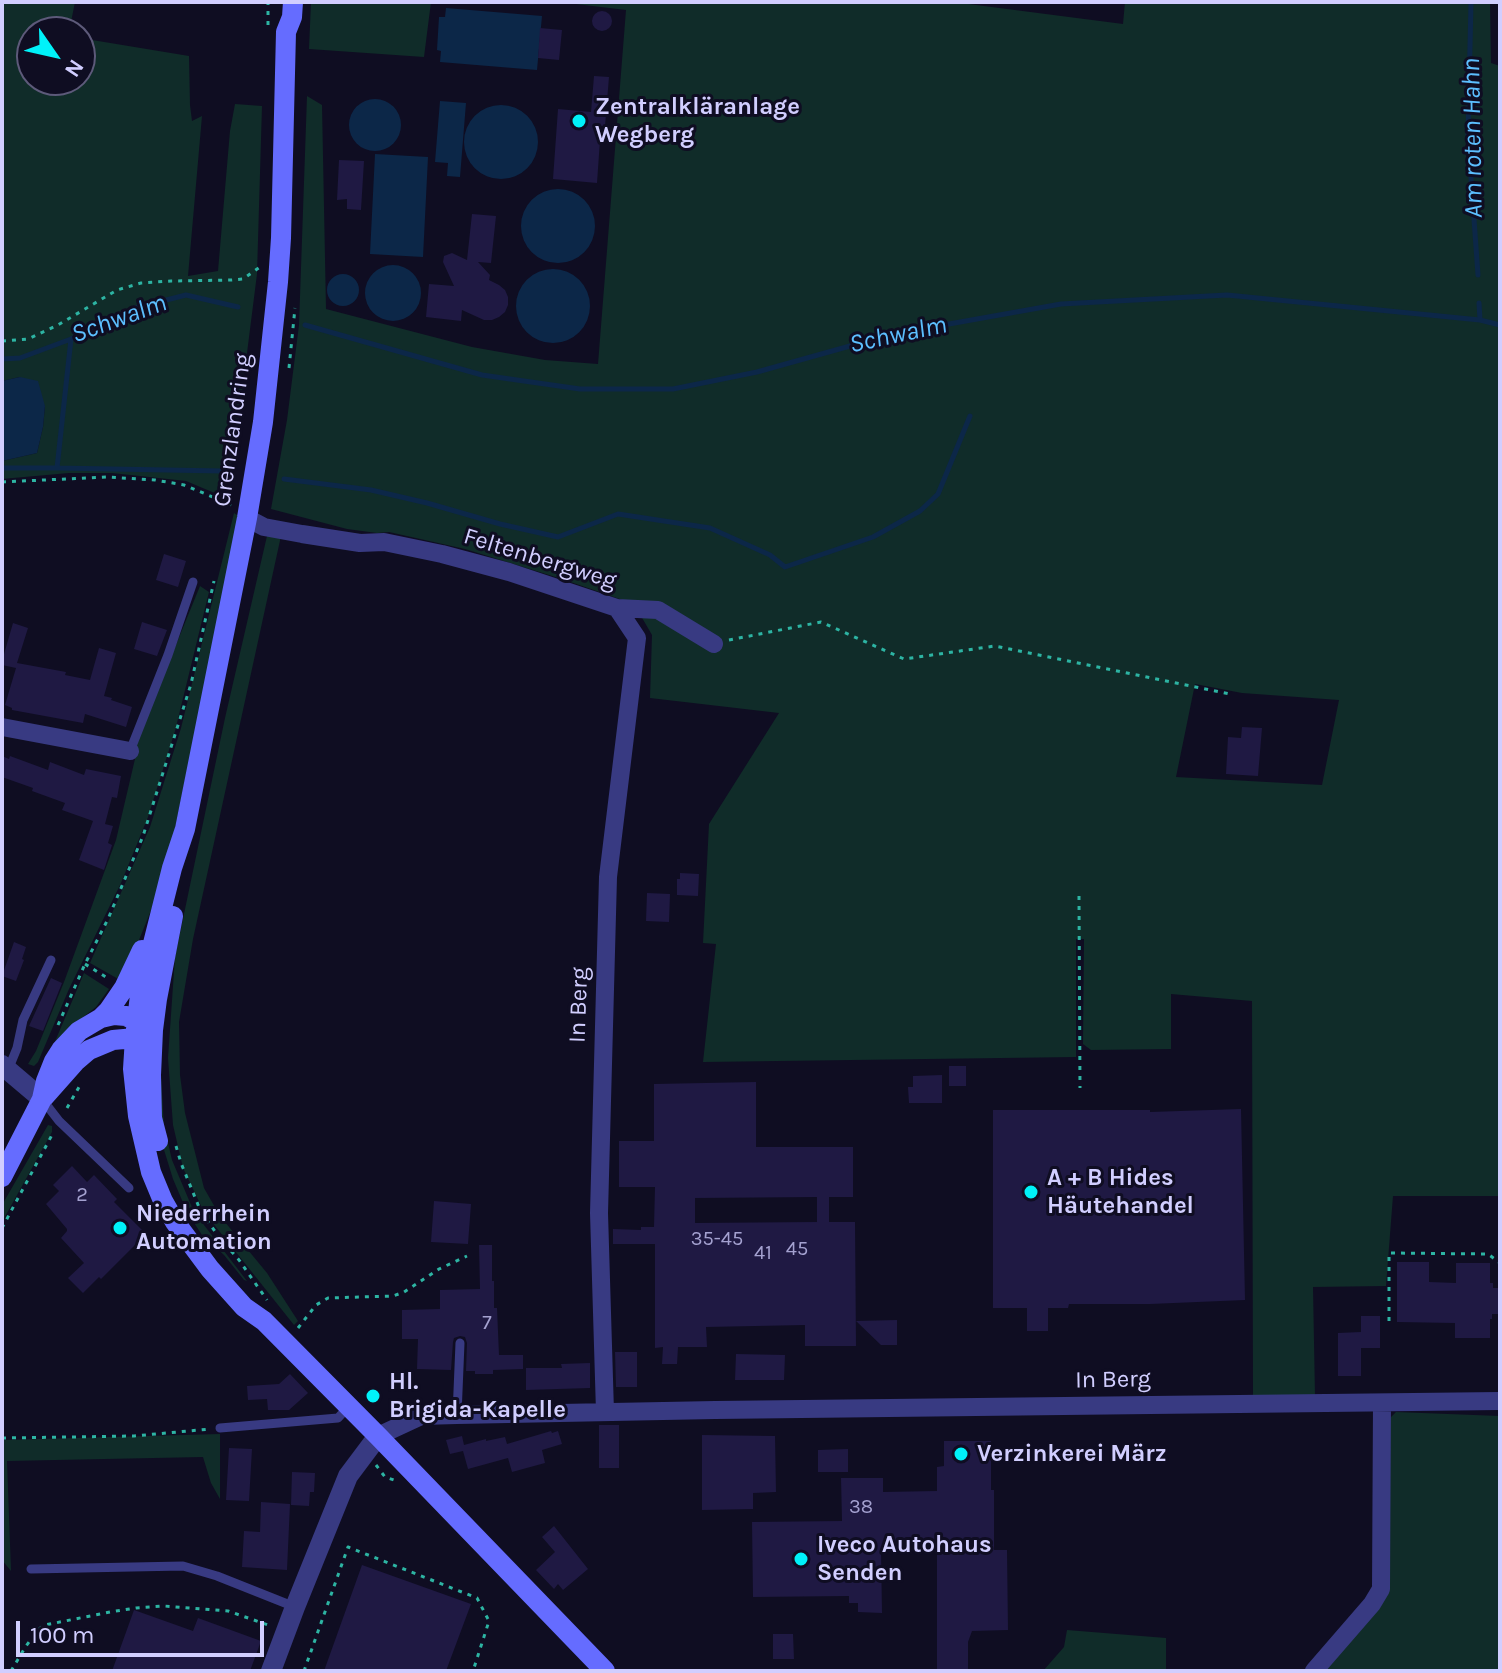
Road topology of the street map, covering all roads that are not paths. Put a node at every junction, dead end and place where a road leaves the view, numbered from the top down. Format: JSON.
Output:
{"nodes":[{"id":1,"x":282,"y":2,"type":"edge"},
{"id":2,"x":293,"y":2,"type":"edge"},
{"id":3,"x":286,"y":32,"type":"junction"},
{"id":4,"x":247,"y":518,"type":"junction"},
{"id":5,"x":193,"y":582,"type":"dead end"},
{"id":6,"x":617,"y":608,"type":"junction"},
{"id":7,"x":714,"y":644,"type":"road end"},
{"id":8,"x":2,"y":727,"type":"edge"},
{"id":9,"x":130,"y":751,"type":"joint"},
{"id":10,"x":185,"y":829,"type":"junction"},
{"id":11,"x":162,"y":906,"type":"junction"},
{"id":12,"x":51,"y":960,"type":"dead end"},
{"id":13,"x":101,"y":1018,"type":"junction"},
{"id":14,"x":141,"y":1029,"type":"junction"},
{"id":15,"x":5,"y":1067,"type":"edge"},
{"id":16,"x":42,"y":1099,"type":"junction"},
{"id":17,"x":2,"y":1177,"type":"edge"},
{"id":18,"x":129,"y":1188,"type":"dead end"},
{"id":19,"x":460,"y":1343,"type":"dead end"},
{"id":20,"x":1500,"y":1401,"type":"edge"},
{"id":21,"x":1382,"y":1403,"type":"junction"},
{"id":22,"x":348,"y":1407,"type":"junction"},
{"id":23,"x":605,"y":1412,"type":"junction"},
{"id":24,"x":457,"y":1415,"type":"junction"},
{"id":25,"x":220,"y":1428,"type":"road end"},
{"id":26,"x":378,"y":1436,"type":"junction"},
{"id":27,"x":31,"y":1569,"type":"dead end"},
{"id":28,"x":295,"y":1607,"type":"junction"},
{"id":29,"x":271,"y":1671,"type":"edge"},
{"id":30,"x":605,"y":1671,"type":"edge"},
{"id":31,"x":1314,"y":1671,"type":"edge"}],
"edges":[{"from":1,"to":3,"type":"main road","name":"Grenzlandring"},
{"from":2,"to":3,"type":"main road","name":"Grenzlandring"},
{"from":3,"to":4,"type":"main road","name":"Grenzlandring"},
{"from":4,"to":6,"type":"street","name":"Feltenbergweg"},
{"from":4,"to":10,"type":"main road","name":"Grenzlandring"},
{"from":5,"to":9,"type":"lane"},
{"from":6,"to":7,"type":"street","name":"Feltenbergweg"},
{"from":6,"to":23,"type":"street","name":"In Berg"},
{"from":8,"to":9,"type":"street"},
{"from":10,"to":11,"type":"main road","name":"Grenzlandring"},
{"from":10,"to":14,"type":"main road","name":"Grenzlandring"},
{"from":11,"to":13,"type":"main road"},
{"from":11,"to":14,"type":"main road","name":"Grenzlandring"},
{"from":12,"to":15,"type":"lane"},
{"from":13,"to":14,"type":"main road"},
{"from":13,"to":16,"type":"main road"},
{"from":14,"to":16,"type":"main road"},
{"from":14,"to":22,"type":"main road"},
{"from":15,"to":16,"type":"street"},
{"from":16,"to":17,"type":"main road"},
{"from":16,"to":18,"type":"lane"},
{"from":19,"to":24,"type":"lane"},
{"from":20,"to":21,"type":"street","name":"In Berg"},
{"from":21,"to":23,"type":"street","name":"In Berg"},
{"from":21,"to":31,"type":"street"},
{"from":22,"to":25,"type":"lane"},
{"from":22,"to":26,"type":"main road"},
{"from":23,"to":24,"type":"street","name":"In Berg"},
{"from":24,"to":26,"type":"street","name":"In Berg"},
{"from":26,"to":28,"type":"street"},
{"from":26,"to":30,"type":"main road"},
{"from":27,"to":28,"type":"lane"},
{"from":28,"to":29,"type":"street"}]}
